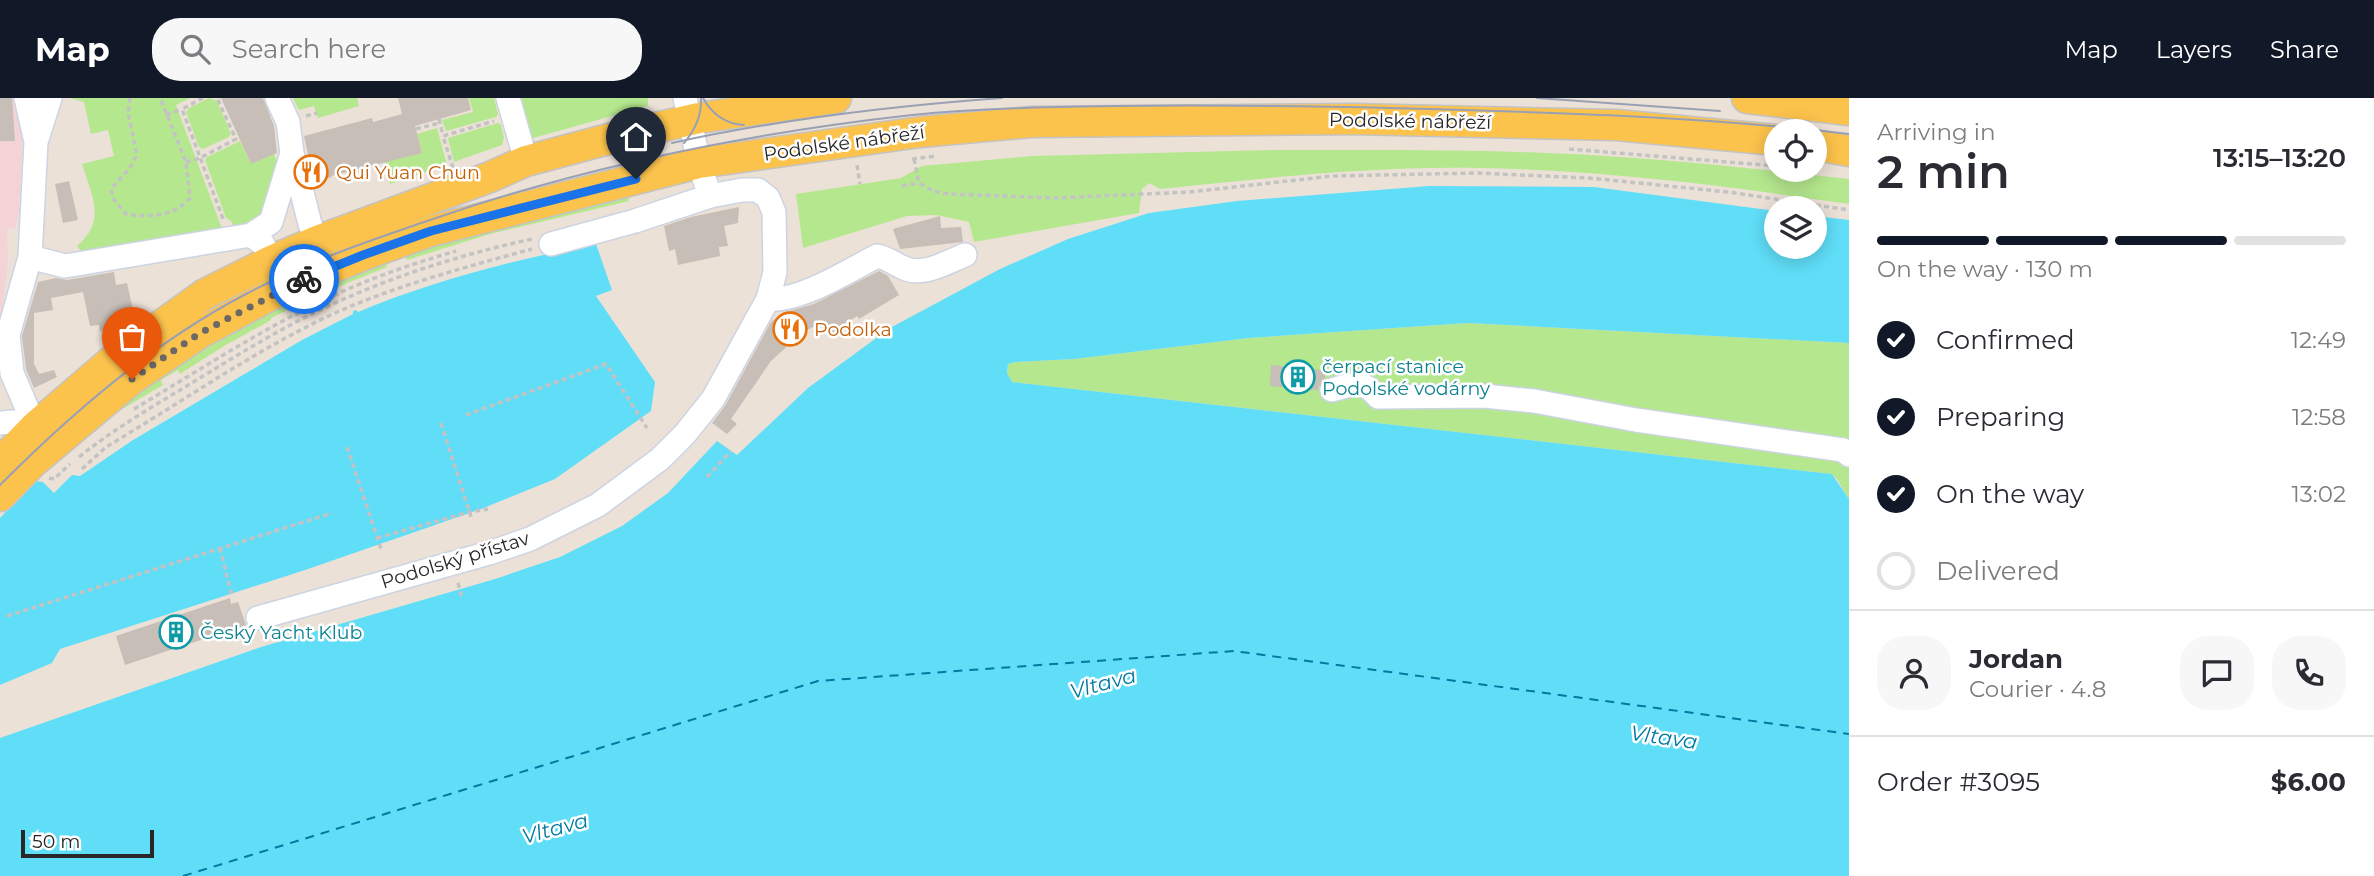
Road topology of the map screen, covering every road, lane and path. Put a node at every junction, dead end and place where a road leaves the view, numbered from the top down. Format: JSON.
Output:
{"nodes":[{"id":1,"x":26,"y":98,"type":"edge"},
{"id":2,"x":50,"y":98,"type":"edge"},
{"id":3,"x":130,"y":98,"type":"edge"},
{"id":4,"x":160,"y":98,"type":"edge"},
{"id":5,"x":203,"y":98,"type":"edge"},
{"id":6,"x":217,"y":98,"type":"edge"},
{"id":7,"x":277,"y":98,"type":"edge"},
{"id":8,"x":836,"y":98,"type":"edge"},
{"id":9,"x":1747,"y":98,"type":"edge"},
{"id":10,"x":510,"y":107,"type":"edge"},
{"id":11,"x":182,"y":109,"type":"junction"},
{"id":12,"x":688,"y":109,"type":"edge"},
{"id":13,"x":1849,"y":110,"type":"edge"},
{"id":14,"x":166,"y":115,"type":"junction"},
{"id":15,"x":416,"y":129,"type":"dead end"},
{"id":16,"x":443,"y":136,"type":"junction"},
{"id":17,"x":1764,"y":139,"type":"edge"},
{"id":18,"x":36,"y":142,"type":"junction"},
{"id":19,"x":1827,"y":147,"type":"edge"},
{"id":20,"x":1562,"y":149,"type":"dead end"},
{"id":21,"x":1849,"y":151,"type":"edge"},
{"id":22,"x":292,"y":153,"type":"junction"},
{"id":23,"x":939,"y":156,"type":"dead end"},
{"id":24,"x":200,"y":158,"type":"junction"},
{"id":25,"x":526,"y":161,"type":"junction"},
{"id":26,"x":186,"y":162,"type":"junction"},
{"id":27,"x":699,"y":163,"type":"junction"},
{"id":28,"x":856,"y":163,"type":"dead end"},
{"id":29,"x":1764,"y":165,"type":"edge"},
{"id":30,"x":453,"y":170,"type":"dead end"},
{"id":31,"x":919,"y":183,"type":"junction"},
{"id":32,"x":860,"y":184,"type":"dead end"},
{"id":33,"x":902,"y":186,"type":"dead end"},
{"id":34,"x":710,"y":196,"type":"junction"},
{"id":35,"x":1849,"y":210,"type":"edge"},
{"id":36,"x":240,"y":236,"type":"junction"},
{"id":37,"x":547,"y":240,"type":"junction"},
{"id":38,"x":317,"y":241,"type":"junction"},
{"id":39,"x":459,"y":250,"type":"dead end"},
{"id":40,"x":965,"y":255,"type":"dead end"},
{"id":41,"x":30,"y":257,"type":"junction"},
{"id":42,"x":271,"y":261,"type":"junction"},
{"id":43,"x":284,"y":288,"type":"junction"},
{"id":44,"x":768,"y":299,"type":"junction"},
{"id":45,"x":1332,"y":390,"type":"dead end"},
{"id":46,"x":129,"y":412,"type":"dead end"},
{"id":47,"x":466,"y":415,"type":"dead end"},
{"id":48,"x":0,"y":423,"type":"edge"},
{"id":49,"x":440,"y":423,"type":"dead end"},
{"id":50,"x":648,"y":428,"type":"dead end"},
{"id":51,"x":43,"y":437,"type":"junction"},
{"id":52,"x":347,"y":447,"type":"dead end"},
{"id":53,"x":731,"y":451,"type":"dead end"},
{"id":54,"x":1846,"y":452,"type":"edge"},
{"id":55,"x":0,"y":463,"type":"edge"},
{"id":56,"x":82,"y":469,"type":"dead end"},
{"id":57,"x":707,"y":477,"type":"dead end"},
{"id":58,"x":43,"y":478,"type":"dead end"},
{"id":59,"x":0,"y":496,"type":"edge"},
{"id":60,"x":488,"y":509,"type":"dead end"},
{"id":61,"x":469,"y":512,"type":"junction"},
{"id":62,"x":332,"y":513,"type":"dead end"},
{"id":63,"x":472,"y":520,"type":"dead end"},
{"id":64,"x":377,"y":538,"type":"junction"},
{"id":65,"x":220,"y":548,"type":"junction"},
{"id":66,"x":381,"y":549,"type":"dead end"},
{"id":67,"x":232,"y":597,"type":"dead end"},
{"id":68,"x":7,"y":616,"type":"dead end"},
{"id":69,"x":258,"y":618,"type":"dead end"}],
"edges":[{"from":1,"to":18,"type":"street"},
{"from":2,"to":18,"type":"street"},
{"from":3,"to":26,"type":"path"},
{"from":4,"to":14,"type":"path"},
{"from":5,"to":11,"type":"path"},
{"from":6,"to":24,"type":"path"},
{"from":7,"to":22,"type":"street"},
{"from":8,"to":12,"type":"main road","name":"Podolské nábřeží"},
{"from":9,"to":13,"type":"main road"},
{"from":10,"to":16,"type":"path"},
{"from":10,"to":25,"type":"street"},
{"from":11,"to":14,"type":"path"},
{"from":11,"to":24,"type":"path"},
{"from":12,"to":25,"type":"main road","name":"Podolské nábřeží"},
{"from":12,"to":27,"type":"street"},
{"from":14,"to":26,"type":"path"},
{"from":15,"to":16,"type":"path"},
{"from":16,"to":30,"type":"path"},
{"from":17,"to":27,"type":"main road","name":"Podolské nábřeží"},
{"from":18,"to":41,"type":"street"},
{"from":19,"to":21,"type":"main road"},
{"from":20,"to":29,"type":"path"},
{"from":22,"to":36,"type":"street"},
{"from":22,"to":38,"type":"street"},
{"from":23,"to":31,"type":"path"},
{"from":24,"to":26,"type":"path"},
{"from":24,"to":36,"type":"path"},
{"from":25,"to":38,"type":"main road","name":"Podolské nábřeží"},
{"from":27,"to":34,"type":"street"},
{"from":27,"to":43,"type":"main road","name":"Podolské nábřeží"},
{"from":28,"to":32,"type":"path"},
{"from":31,"to":33,"type":"path"},
{"from":31,"to":35,"type":"path"},
{"from":34,"to":37,"type":"street"},
{"from":34,"to":44,"type":"street","name":"Podolský přístav"},
{"from":36,"to":41,"type":"street"},
{"from":36,"to":42,"type":"street"},
{"from":37,"to":56,"type":"path"},
{"from":37,"to":58,"type":"path"},
{"from":38,"to":42,"type":"main road","name":"Podolské nábřeží"},
{"from":39,"to":46,"type":"path"},
{"from":40,"to":44,"type":"street"},
{"from":41,"to":51,"type":"street"},
{"from":42,"to":43,"type":"street"},
{"from":42,"to":51,"type":"main road","name":"Podolské nábřeží"},
{"from":43,"to":51,"type":"main road","name":"Podolské nábřeží"},
{"from":44,"to":69,"type":"street","name":"Podolský přístav"},
{"from":45,"to":54,"type":"street"},
{"from":47,"to":50,"type":"path"},
{"from":48,"to":51,"type":"street"},
{"from":49,"to":61,"type":"path"},
{"from":51,"to":55,"type":"main road","name":"Podolské nábřeží"},
{"from":51,"to":59,"type":"main road","name":"Podolské nábřeží"},
{"from":52,"to":64,"type":"path"},
{"from":53,"to":57,"type":"path"},
{"from":60,"to":61,"type":"path"},
{"from":61,"to":63,"type":"path"},
{"from":61,"to":64,"type":"path"},
{"from":62,"to":65,"type":"path"},
{"from":64,"to":66,"type":"path"},
{"from":65,"to":67,"type":"path"},
{"from":65,"to":68,"type":"path"}]}
